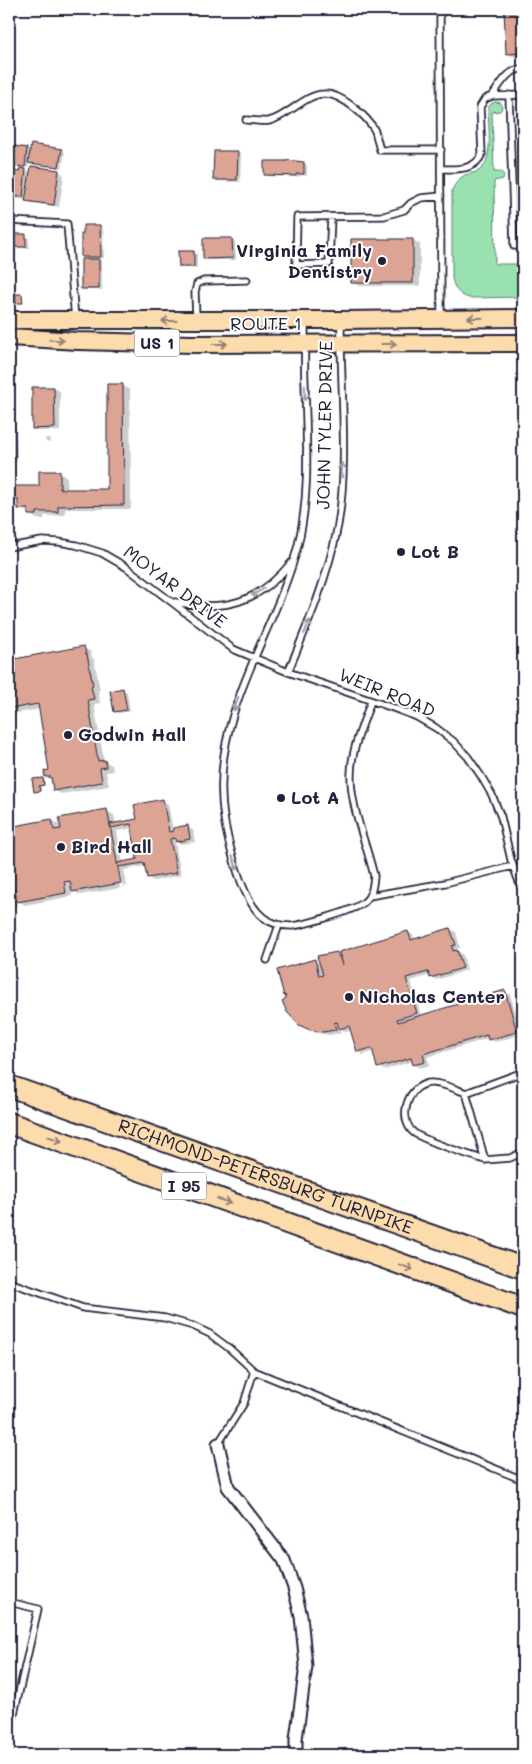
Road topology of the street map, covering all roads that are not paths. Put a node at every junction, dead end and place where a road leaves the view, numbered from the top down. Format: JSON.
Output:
{"nodes":[{"id":1,"x":440,"y":9,"type":"edge"},
{"id":2,"x":523,"y":69,"type":"edge"},
{"id":3,"x":509,"y":95,"type":"junction"},
{"id":4,"x":523,"y":95,"type":"edge"},
{"id":5,"x":492,"y":96,"type":"junction"},
{"id":6,"x":246,"y":120,"type":"dead end"},
{"id":7,"x":441,"y":150,"type":"junction"},
{"id":8,"x":441,"y":169,"type":"junction"},
{"id":9,"x":441,"y":196,"type":"junction"},
{"id":10,"x":331,"y":217,"type":"junction"},
{"id":11,"x":9,"y":221,"type":"edge"},
{"id":12,"x":523,"y":246,"type":"edge"},
{"id":13,"x":247,"y":280,"type":"dead end"},
{"id":14,"x":523,"y":318,"type":"edge"},
{"id":15,"x":441,"y":319,"type":"junction"},
{"id":16,"x":9,"y":320,"type":"edge"},
{"id":17,"x":196,"y":320,"type":"junction"},
{"id":18,"x":305,"y":320,"type":"junction"},
{"id":19,"x":341,"y":320,"type":"junction"},
{"id":20,"x":76,"y":321,"type":"junction"},
{"id":21,"x":9,"y":337,"type":"edge"},
{"id":22,"x":523,"y":343,"type":"edge"},
{"id":23,"x":305,"y":344,"type":"junction"},
{"id":24,"x":340,"y":344,"type":"junction"},
{"id":25,"x":9,"y":547,"type":"edge"},
{"id":26,"x":294,"y":559,"type":"junction"},
{"id":27,"x":173,"y":602,"type":"junction"},
{"id":28,"x":253,"y":659,"type":"junction"},
{"id":29,"x":288,"y":672,"type":"junction"},
{"id":30,"x":371,"y":701,"type":"junction"},
{"id":31,"x":513,"y":866,"type":"junction"},
{"id":32,"x":523,"y":893,"type":"edge"},
{"id":33,"x":369,"y":896,"type":"junction"},
{"id":34,"x":279,"y":925,"type":"junction"},
{"id":35,"x":267,"y":960,"type":"dead end"},
{"id":36,"x":523,"y":1072,"type":"edge"},
{"id":37,"x":9,"y":1086,"type":"edge"},
{"id":38,"x":466,"y":1093,"type":"junction"},
{"id":39,"x":9,"y":1123,"type":"edge"},
{"id":40,"x":523,"y":1152,"type":"edge"},
{"id":41,"x":485,"y":1160,"type":"junction"},
{"id":42,"x":487,"y":1256,"type":"junction"},
{"id":43,"x":523,"y":1261,"type":"edge"},
{"id":44,"x":523,"y":1268,"type":"edge"},
{"id":45,"x":9,"y":1282,"type":"edge"},
{"id":46,"x":521,"y":1308,"type":"edge"},
{"id":47,"x":254,"y":1371,"type":"junction"},
{"id":48,"x":218,"y":1444,"type":"joint"},
{"id":49,"x":523,"y":1480,"type":"edge"},
{"id":50,"x":9,"y":1602,"type":"edge"},
{"id":51,"x":9,"y":1736,"type":"edge"},
{"id":52,"x":296,"y":1755,"type":"edge"}],
"edges":[{"from":1,"to":7,"type":"lane"},
{"from":2,"to":5,"type":"lane"},
{"from":3,"to":4,"type":"lane"},
{"from":3,"to":5,"type":"lane"},
{"from":3,"to":12,"type":"lane"},
{"from":5,"to":8,"type":"lane"},
{"from":6,"to":7,"type":"lane"},
{"from":7,"to":8,"type":"lane"},
{"from":8,"to":9,"type":"lane"},
{"from":9,"to":10,"type":"lane"},
{"from":9,"to":15,"type":"lane"},
{"from":10,"to":10,"type":"lane"},
{"from":11,"to":20,"type":"lane"},
{"from":13,"to":17,"type":"lane"},
{"from":14,"to":15,"type":"main road","name":"ROUTE 1","number":"US 1","one_way":true},
{"from":15,"to":19,"type":"main road","name":"ROUTE 1","number":"US 1"},
{"from":16,"to":20,"type":"main road","name":"ROUTE 1","number":"US 1"},
{"from":17,"to":18,"type":"main road","name":"ROUTE 1","number":"US 1"},
{"from":17,"to":20,"type":"main road","name":"ROUTE 1","number":"US 1","one_way":true},
{"from":18,"to":19,"type":"main road","name":"ROUTE 1","number":"US 1"},
{"from":18,"to":23,"type":"lane","name":"JOHN TYLER DRIVE"},
{"from":19,"to":24,"type":"lane","name":"JOHN TYLER DRIVE"},
{"from":21,"to":23,"type":"main road","name":"ROUTE 1","number":"US 1","one_way":true},
{"from":24,"to":22,"type":"main road","name":"ROUTE 1","number":"US 1","one_way":true},
{"from":23,"to":24,"type":"main road","name":"ROUTE 1","number":"US 1"},
{"from":23,"to":26,"type":"lane","name":"JOHN TYLER DRIVE","one_way":true},
{"from":29,"to":24,"type":"lane","name":"JOHN TYLER DRIVE","one_way":true},
{"from":25,"to":27,"type":"lane","name":"MOYAR DRIVE"},
{"from":26,"to":27,"type":"lane","one_way":true},
{"from":26,"to":28,"type":"lane","name":"JOHN TYLER DRIVE"},
{"from":27,"to":28,"type":"lane","name":"MOYAR DRIVE"},
{"from":28,"to":29,"type":"lane","name":"MOYAR DRIVE"},
{"from":28,"to":34,"type":"lane","name":"JOHN TYLER DRIVE","one_way":true},
{"from":29,"to":30,"type":"lane","name":"WEIR ROAD"},
{"from":30,"to":31,"type":"lane","name":"WEIR ROAD"},
{"from":30,"to":33,"type":"lane"},
{"from":31,"to":32,"type":"lane","name":"WEIR ROAD"},
{"from":31,"to":33,"type":"lane"},
{"from":33,"to":34,"type":"lane"},
{"from":34,"to":35,"type":"lane"},
{"from":36,"to":38,"type":"lane"},
{"from":37,"to":42,"type":"highway","name":"RICHMOND-PETERSBURG TURNPIKE","number":"I 95"},
{"from":38,"to":41,"type":"lane"},
{"from":38,"to":41,"type":"lane"},
{"from":39,"to":46,"type":"highway","name":"RICHMOND-PETERSBURG TURNPIKE","number":"I 95","one_way":true},
{"from":40,"to":41,"type":"lane"},
{"from":42,"to":43,"type":"highway"},
{"from":42,"to":44,"type":"highway","name":"RICHMOND-PETERSBURG TURNPIKE","number":"I 95"},
{"from":45,"to":47,"type":"lane"},
{"from":47,"to":48,"type":"lane"},
{"from":47,"to":49,"type":"lane"},
{"from":48,"to":52,"type":"street"},
{"from":50,"to":51,"type":"lane"}]}
